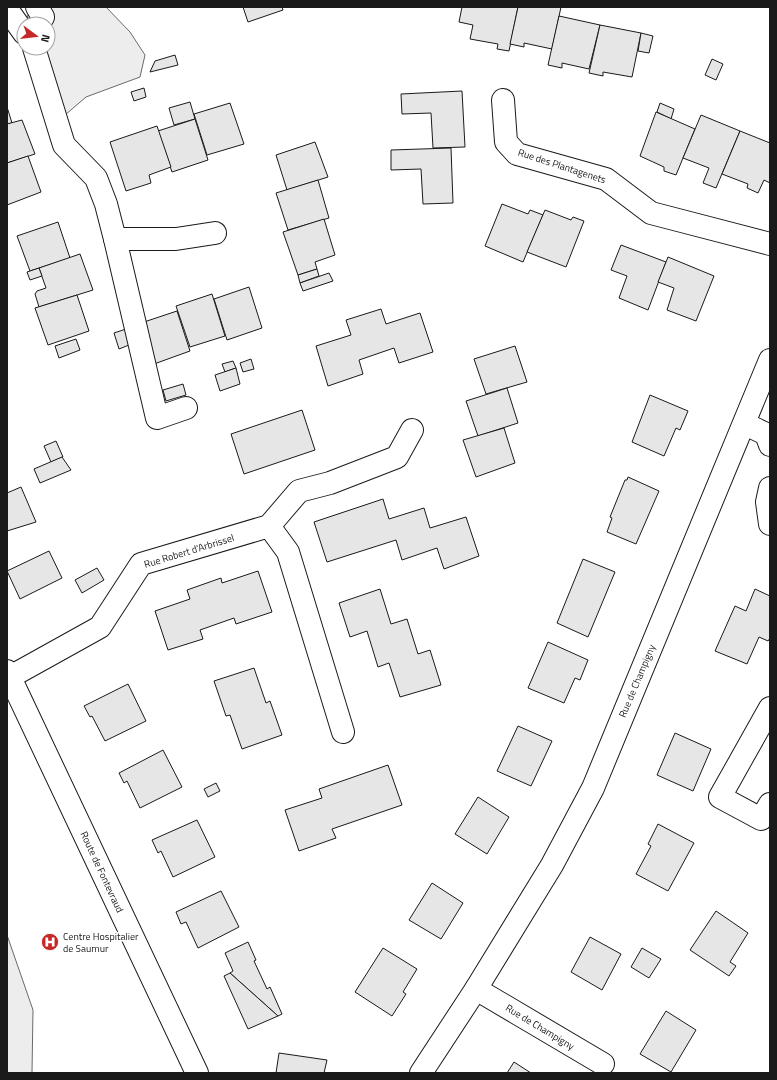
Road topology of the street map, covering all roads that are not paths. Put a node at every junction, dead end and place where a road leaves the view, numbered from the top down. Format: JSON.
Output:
{"nodes":[{"id":1,"x":7,"y":9,"type":"edge"},
{"id":2,"x":16,"y":22,"type":"edge"},
{"id":3,"x":36,"y":56,"type":"edge"},
{"id":4,"x":503,"y":100,"type":"dead end"},
{"id":5,"x":215,"y":233,"type":"dead end"},
{"id":6,"x":115,"y":239,"type":"junction"},
{"id":7,"x":770,"y":244,"type":"edge"},
{"id":8,"x":770,"y":360,"type":"edge"},
{"id":9,"x":186,"y":408,"type":"dead end"},
{"id":10,"x":745,"y":424,"type":"junction"},
{"id":11,"x":412,"y":430,"type":"dead end"},
{"id":12,"x":770,"y":445,"type":"edge"},
{"id":13,"x":770,"y":488,"type":"edge"},
{"id":14,"x":770,"y":524,"type":"edge"},
{"id":15,"x":269,"y":526,"type":"junction"},
{"id":16,"x":8,"y":674,"type":"edge"},
{"id":17,"x":770,"y":708,"type":"edge"},
{"id":18,"x":343,"y":732,"type":"dead end"},
{"id":19,"x":770,"y":804,"type":"edge"},
{"id":20,"x":476,"y":989,"type":"junction"},
{"id":21,"x":603,"y":1064,"type":"dead end"},
{"id":22,"x":197,"y":1073,"type":"edge"},
{"id":23,"x":421,"y":1073,"type":"edge"}],
"edges":[{"from":1,"to":2,"type":"street"},
{"from":3,"to":6,"type":"street"},
{"from":4,"to":7,"type":"street","name":"Rue des Plantagenets"},
{"from":5,"to":6,"type":"street"},
{"from":6,"to":9,"type":"street"},
{"from":8,"to":10,"type":"street","name":"Rue de Champigny"},
{"from":10,"to":12,"type":"street"},
{"from":10,"to":20,"type":"street","name":"Rue de Champigny"},
{"from":11,"to":15,"type":"street"},
{"from":13,"to":14,"type":"street"},
{"from":15,"to":16,"type":"street","name":"Rue Robert d'Arbrissel"},
{"from":15,"to":18,"type":"street"},
{"from":16,"to":22,"type":"street","name":"Route de Fontevraud"},
{"from":17,"to":19,"type":"street"},
{"from":20,"to":21,"type":"street","name":"Rue de Champigny"},
{"from":20,"to":23,"type":"street","name":"Rue de Champigny"}]}
